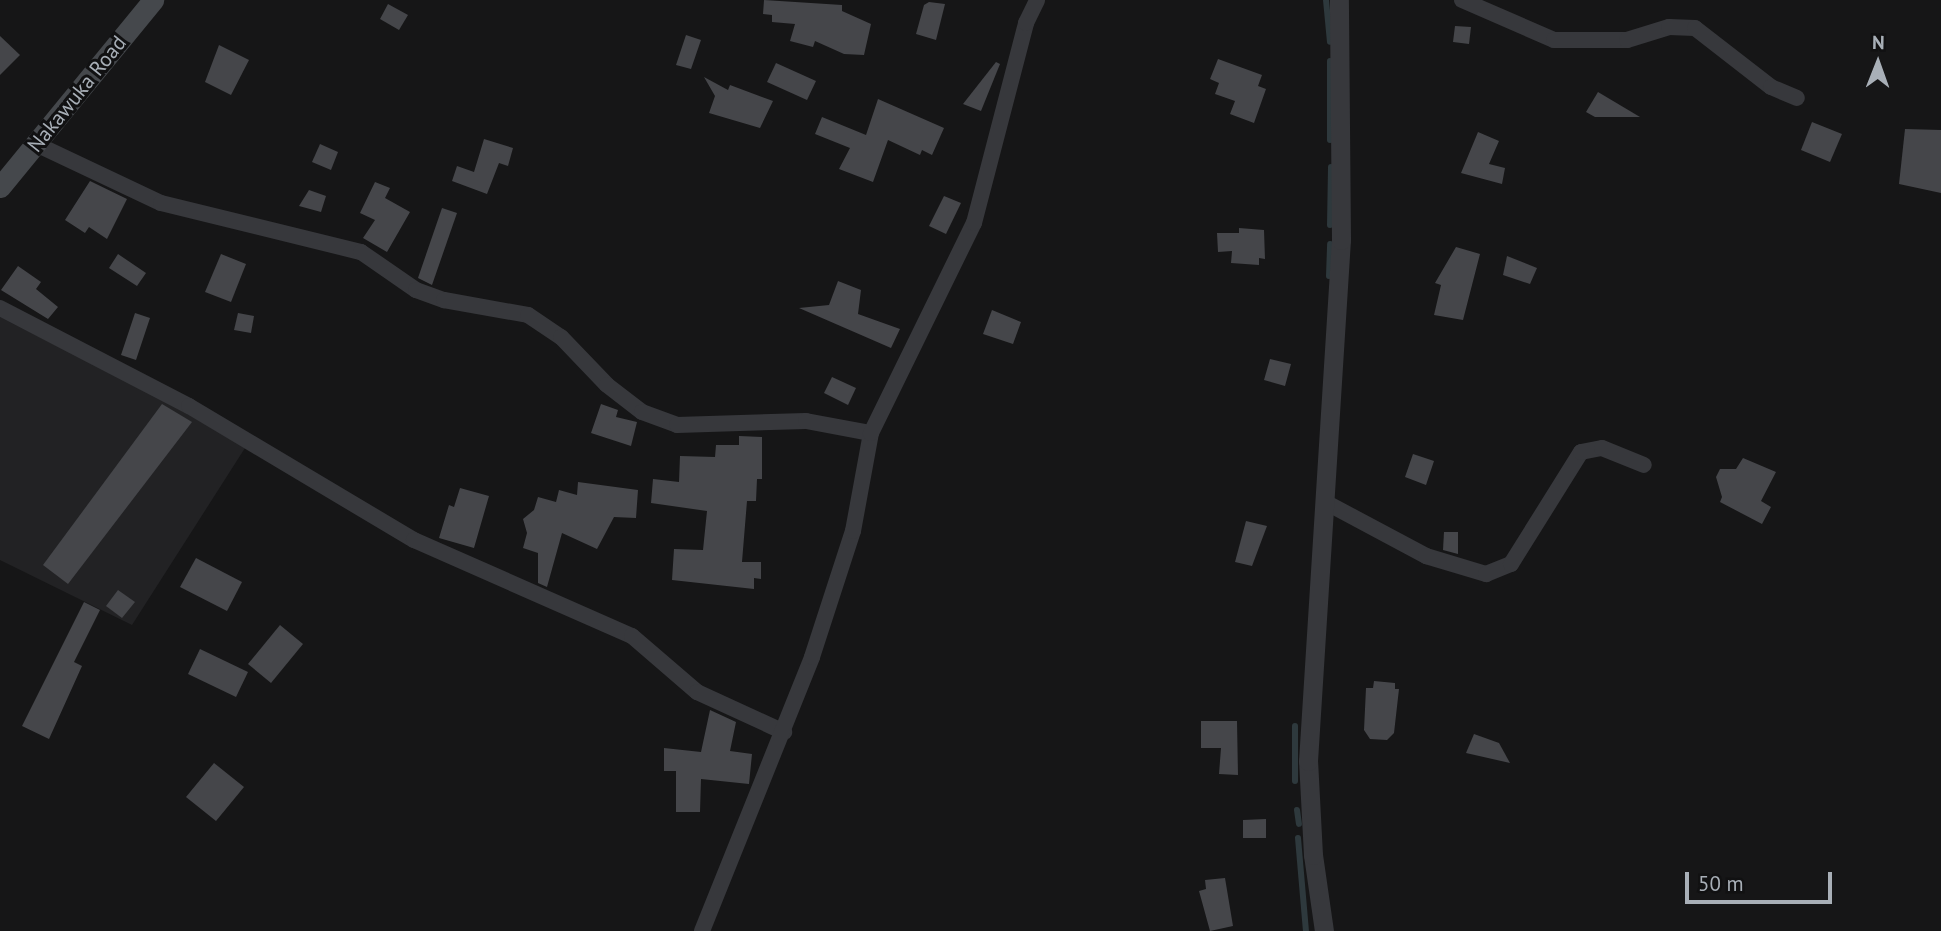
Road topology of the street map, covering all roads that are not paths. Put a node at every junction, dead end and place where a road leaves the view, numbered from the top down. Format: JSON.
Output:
{"nodes":[{"id":1,"x":153,"y":0,"type":"edge"},
{"id":2,"x":1037,"y":0,"type":"edge"},
{"id":3,"x":1339,"y":0,"type":"edge"},
{"id":4,"x":1462,"y":0,"type":"edge"},
{"id":5,"x":1797,"y":98,"type":"dead end"},
{"id":6,"x":36,"y":144,"type":"junction"},
{"id":7,"x":0,"y":187,"type":"edge"},
{"id":8,"x":0,"y":308,"type":"edge"},
{"id":9,"x":871,"y":433,"type":"junction"},
{"id":10,"x":1644,"y":465,"type":"dead end"},
{"id":11,"x":1325,"y":502,"type":"junction"},
{"id":12,"x":785,"y":732,"type":"junction"},
{"id":13,"x":702,"y":931,"type":"edge"},
{"id":14,"x":1324,"y":931,"type":"edge"}],
"edges":[{"from":1,"to":6,"type":"main road","name":"Nakawuka Road"},
{"from":2,"to":9,"type":"street"},
{"from":3,"to":11,"type":"street"},
{"from":4,"to":5,"type":"street"},
{"from":6,"to":7,"type":"main road","name":"Nakawuka Road"},
{"from":6,"to":9,"type":"street"},
{"from":8,"to":12,"type":"street"},
{"from":9,"to":12,"type":"street"},
{"from":10,"to":11,"type":"street"},
{"from":11,"to":14,"type":"street"},
{"from":12,"to":13,"type":"street"}]}
